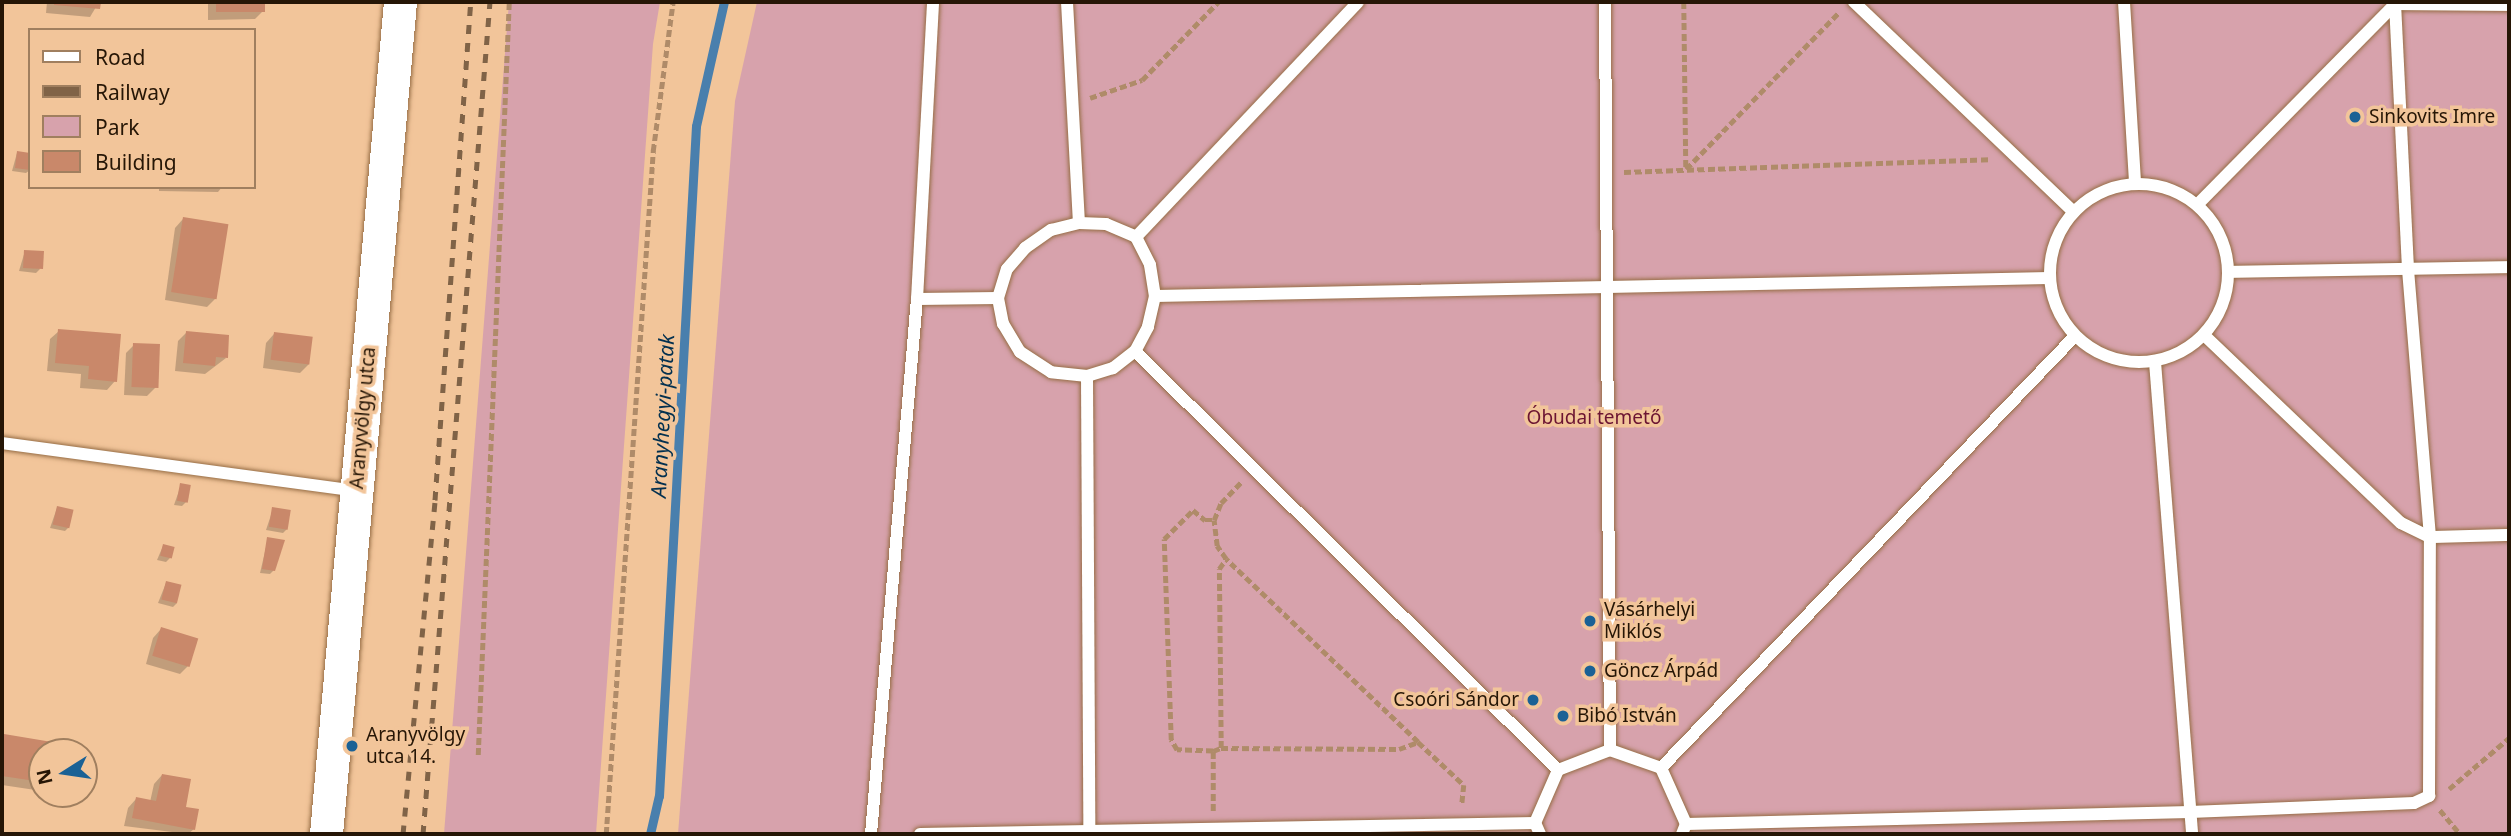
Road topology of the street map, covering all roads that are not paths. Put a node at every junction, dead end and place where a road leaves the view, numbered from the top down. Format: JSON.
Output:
{"nodes":[{"id":1,"x":400,"y":2,"type":"edge"},
{"id":2,"x":933,"y":2,"type":"edge"},
{"id":3,"x":1067,"y":2,"type":"edge"},
{"id":4,"x":1358,"y":2,"type":"edge"},
{"id":5,"x":1605,"y":2,"type":"edge"},
{"id":6,"x":1852,"y":2,"type":"edge"},
{"id":7,"x":2124,"y":2,"type":"edge"},
{"id":8,"x":2396,"y":3,"type":"edge"},
{"id":9,"x":2509,"y":5,"type":"edge"},
{"id":10,"x":2135,"y":183,"type":"junction"},
{"id":11,"x":2198,"y":204,"type":"junction"},
{"id":12,"x":2073,"y":211,"type":"junction"},
{"id":13,"x":1079,"y":223,"type":"junction"},
{"id":14,"x":1136,"y":237,"type":"junction"},
{"id":15,"x":2509,"y":267,"type":"edge"},
{"id":16,"x":2408,"y":269,"type":"junction"},
{"id":17,"x":2229,"y":272,"type":"junction"},
{"id":18,"x":2049,"y":278,"type":"junction"},
{"id":19,"x":1604,"y":286,"type":"junction"},
{"id":20,"x":1155,"y":296,"type":"junction"},
{"id":21,"x":998,"y":298,"type":"junction"},
{"id":22,"x":917,"y":299,"type":"junction"},
{"id":23,"x":2204,"y":335,"type":"junction"},
{"id":24,"x":2075,"y":336,"type":"junction"},
{"id":25,"x":1135,"y":351,"type":"junction"},
{"id":26,"x":2155,"y":362,"type":"junction"},
{"id":27,"x":1087,"y":376,"type":"junction"},
{"id":28,"x":2,"y":443,"type":"edge"},
{"id":29,"x":356,"y":491,"type":"junction"},
{"id":30,"x":2509,"y":535,"type":"edge"},
{"id":31,"x":2430,"y":537,"type":"junction"},
{"id":32,"x":1610,"y":750,"type":"junction"},
{"id":33,"x":1661,"y":768,"type":"junction"},
{"id":34,"x":1558,"y":770,"type":"junction"},
{"id":35,"x":2190,"y":812,"type":"junction"},
{"id":36,"x":1538,"y":829,"type":"edge"},
{"id":37,"x":1684,"y":829,"type":"edge"},
{"id":38,"x":1089,"y":833,"type":"edge"},
{"id":39,"x":326,"y":834,"type":"edge"},
{"id":40,"x":871,"y":834,"type":"edge"},
{"id":41,"x":920,"y":834,"type":"edge"},
{"id":42,"x":2192,"y":834,"type":"edge"}],
"edges":[{"from":1,"to":29,"type":"street","name":"Aranyvölgy utca"},
{"from":2,"to":22,"type":"lane"},
{"from":3,"to":13,"type":"lane"},
{"from":4,"to":14,"type":"lane"},
{"from":5,"to":19,"type":"lane"},
{"from":6,"to":12,"type":"lane"},
{"from":7,"to":10,"type":"lane"},
{"from":8,"to":9,"type":"lane"},
{"from":8,"to":11,"type":"lane"},
{"from":8,"to":16,"type":"lane"},
{"from":10,"to":11,"type":"lane"},
{"from":10,"to":12,"type":"lane"},
{"from":11,"to":17,"type":"lane"},
{"from":12,"to":18,"type":"lane"},
{"from":13,"to":14,"type":"lane"},
{"from":13,"to":21,"type":"lane"},
{"from":14,"to":20,"type":"lane"},
{"from":15,"to":16,"type":"lane"},
{"from":16,"to":17,"type":"lane"},
{"from":16,"to":31,"type":"lane"},
{"from":17,"to":23,"type":"lane"},
{"from":18,"to":19,"type":"lane"},
{"from":18,"to":24,"type":"lane"},
{"from":19,"to":20,"type":"lane"},
{"from":19,"to":32,"type":"lane"},
{"from":20,"to":25,"type":"lane"},
{"from":21,"to":22,"type":"lane"},
{"from":21,"to":27,"type":"lane"},
{"from":22,"to":40,"type":"lane"},
{"from":23,"to":26,"type":"lane"},
{"from":23,"to":31,"type":"lane"},
{"from":24,"to":26,"type":"lane"},
{"from":24,"to":33,"type":"lane"},
{"from":25,"to":27,"type":"lane"},
{"from":25,"to":34,"type":"lane"},
{"from":26,"to":35,"type":"lane"},
{"from":27,"to":38,"type":"lane"},
{"from":28,"to":29,"type":"lane"},
{"from":29,"to":39,"type":"street","name":"Aranyvölgy utca"},
{"from":30,"to":31,"type":"lane"},
{"from":31,"to":35,"type":"lane"},
{"from":32,"to":33,"type":"lane"},
{"from":32,"to":34,"type":"lane"},
{"from":33,"to":37,"type":"lane"},
{"from":34,"to":36,"type":"lane"},
{"from":35,"to":37,"type":"lane"},
{"from":35,"to":42,"type":"lane"},
{"from":36,"to":38,"type":"lane"},
{"from":38,"to":41,"type":"lane"}]}
